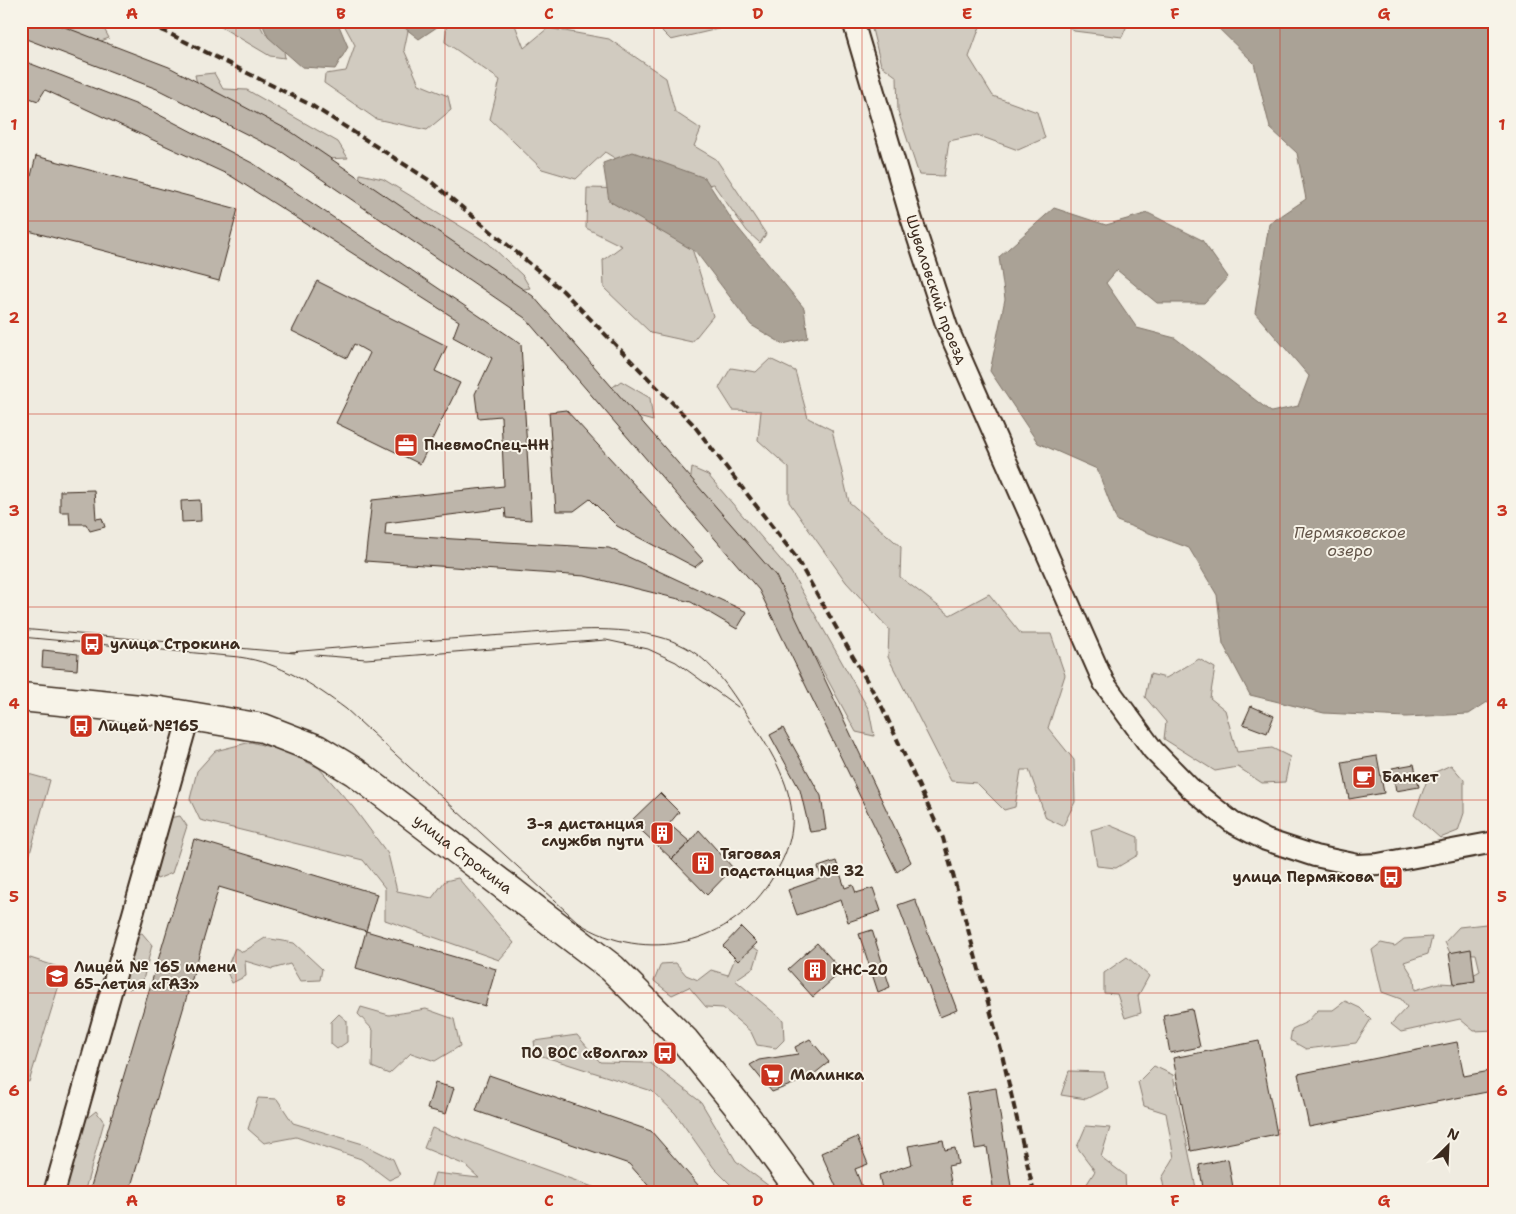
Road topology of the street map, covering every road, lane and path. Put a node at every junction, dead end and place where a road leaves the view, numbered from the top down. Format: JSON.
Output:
{"nodes":[{"id":1,"x":853,"y":21,"type":"edge"},
{"id":2,"x":21,"y":697,"type":"edge"},
{"id":3,"x":189,"y":716,"type":"junction"},
{"id":4,"x":1495,"y":842,"type":"edge"},
{"id":5,"x":54,"y":1193,"type":"edge"},
{"id":6,"x":802,"y":1193,"type":"edge"}],
"edges":[{"from":1,"to":4,"type":"street","name":"Шуваловский проезд"},
{"from":2,"to":3,"type":"street","name":"улица Строкина"},
{"from":3,"to":5,"type":"street"},
{"from":3,"to":6,"type":"street","name":"улица Строкина"}]}
